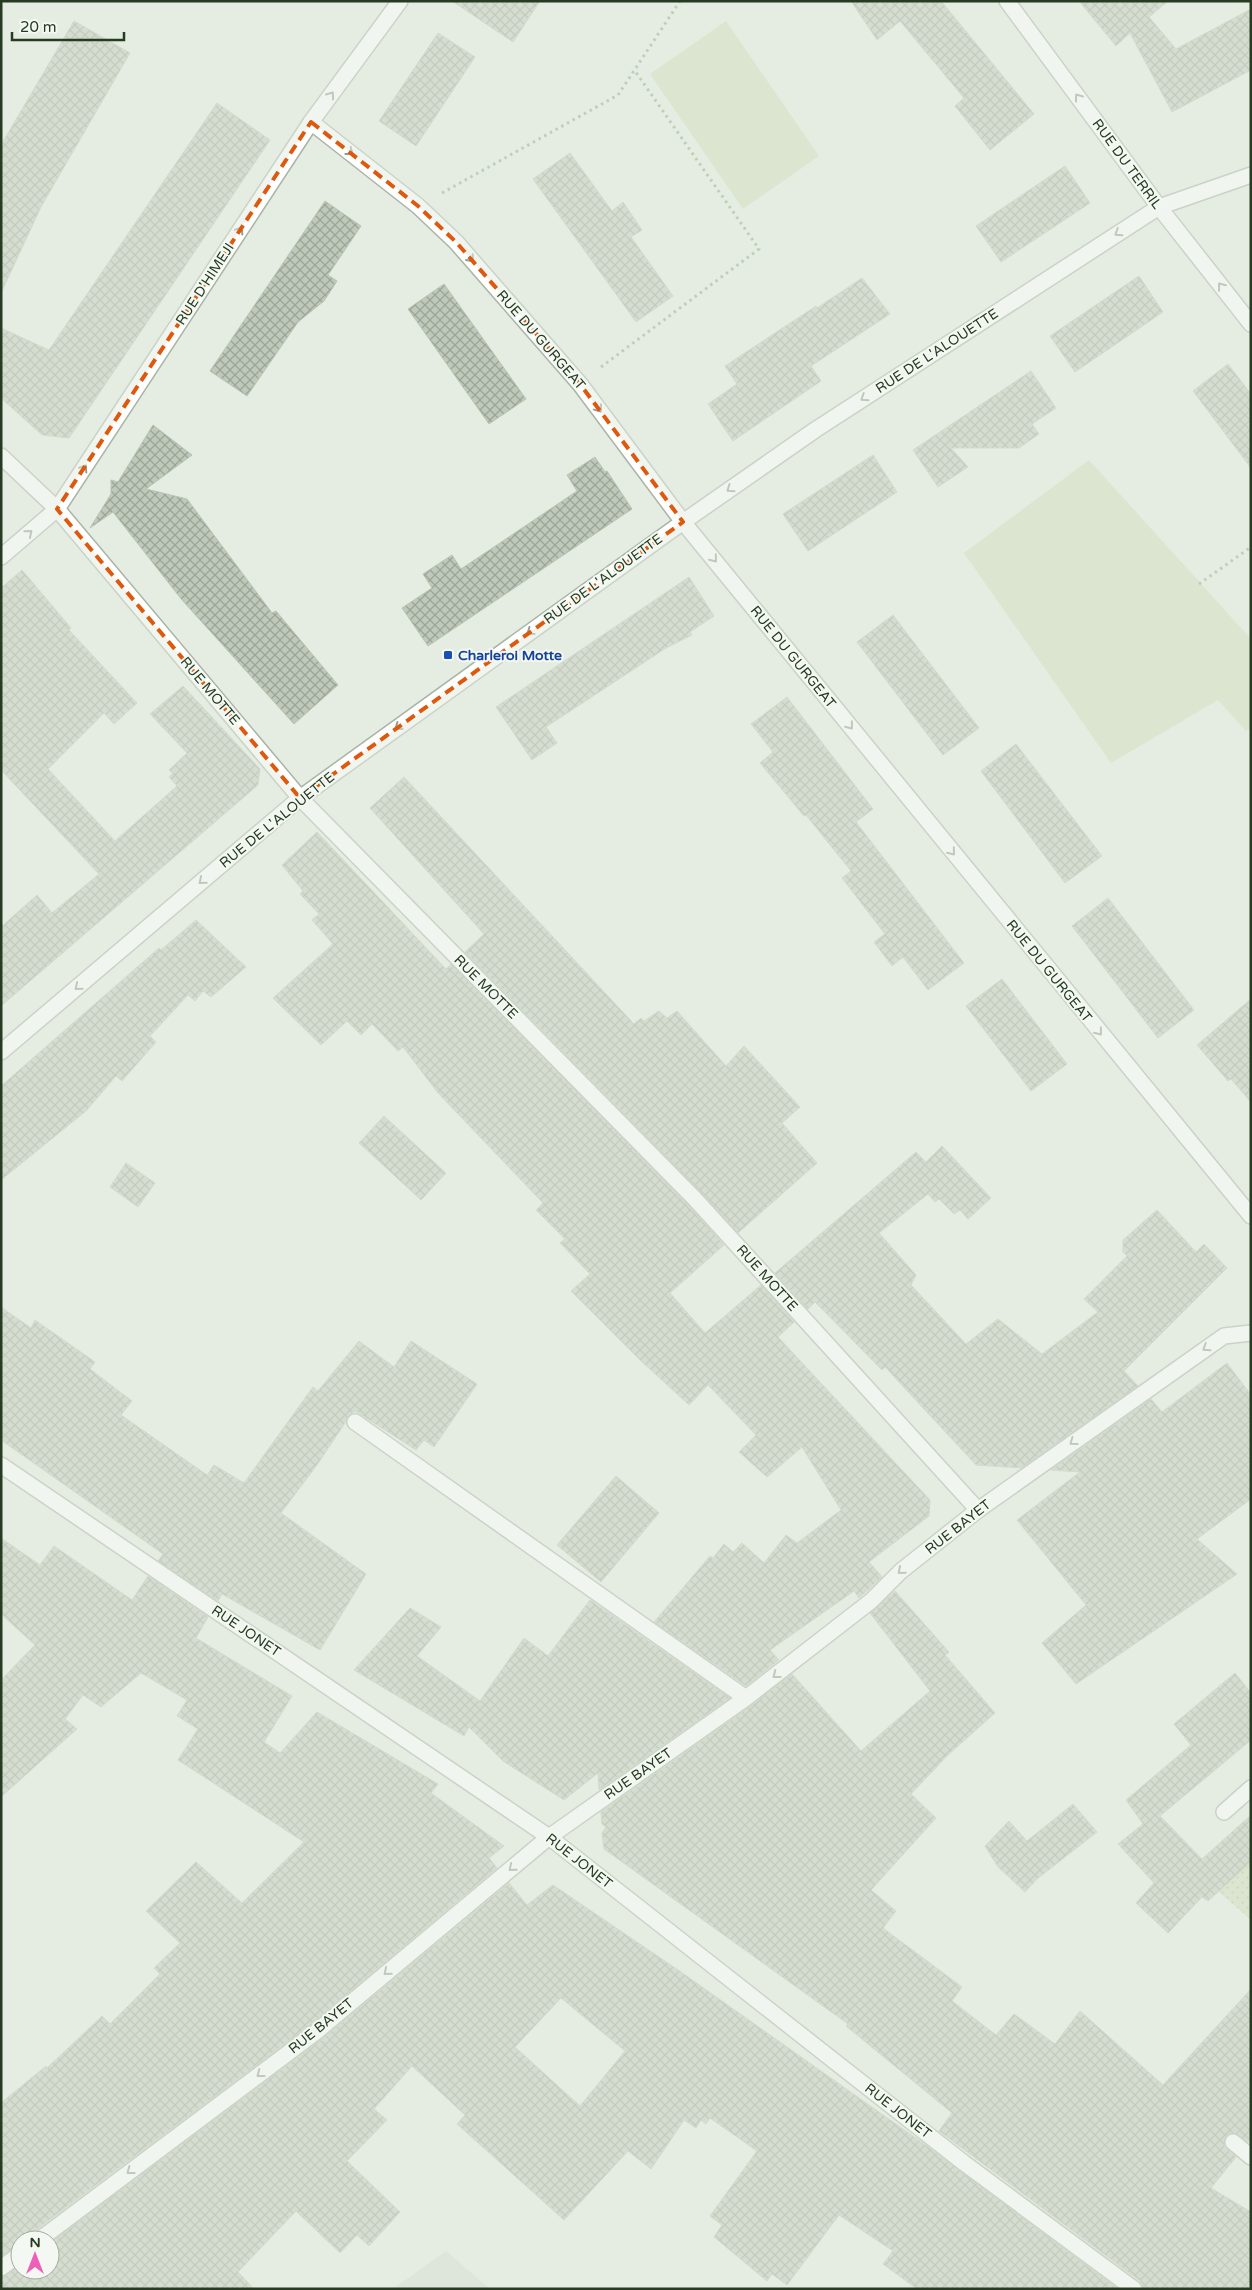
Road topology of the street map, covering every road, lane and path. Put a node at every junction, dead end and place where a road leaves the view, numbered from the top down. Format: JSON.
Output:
{"nodes":[{"id":1,"x":400,"y":1,"type":"edge"},
{"id":2,"x":680,"y":1,"type":"edge"},
{"id":3,"x":1007,"y":1,"type":"edge"},
{"id":4,"x":635,"y":71,"type":"junction"},
{"id":5,"x":311,"y":122,"type":"junction"},
{"id":6,"x":1251,"y":175,"type":"edge"},
{"id":7,"x":418,"y":206,"type":"junction"},
{"id":8,"x":1159,"y":207,"type":"junction"},
{"id":9,"x":1251,"y":324,"type":"edge"},
{"id":10,"x":580,"y":384,"type":"junction"},
{"id":11,"x":1,"y":456,"type":"edge"},
{"id":12,"x":57,"y":509,"type":"junction"},
{"id":13,"x":683,"y":522,"type":"junction"},
{"id":14,"x":1251,"y":547,"type":"edge"},
{"id":15,"x":1,"y":556,"type":"edge"},
{"id":16,"x":1198,"y":584,"type":"dead end"},
{"id":17,"x":300,"y":798,"type":"junction"},
{"id":18,"x":1,"y":1052,"type":"edge"},
{"id":19,"x":1251,"y":1216,"type":"edge"},
{"id":20,"x":1251,"y":1333,"type":"edge"},
{"id":21,"x":355,"y":1422,"type":"dead end"},
{"id":22,"x":1,"y":1465,"type":"edge"},
{"id":23,"x":978,"y":1510,"type":"junction"},
{"id":24,"x":746,"y":1698,"type":"junction"},
{"id":25,"x":1251,"y":1788,"type":"edge"},
{"id":26,"x":1224,"y":1812,"type":"dead end"},
{"id":27,"x":549,"y":1837,"type":"junction"},
{"id":28,"x":1233,"y":2142,"type":"dead end"},
{"id":29,"x":1251,"y":2157,"type":"edge"},
{"id":30,"x":52,"y":2230,"type":"edge"},
{"id":31,"x":1134,"y":2289,"type":"edge"}],
"edges":[{"from":5,"to":1,"type":"street","name":"RUE D'HIMEJI","one_way":true},
{"from":2,"to":4,"type":"path"},
{"from":8,"to":3,"type":"street","name":"RUE DU TERRIL","one_way":true},
{"from":4,"to":7,"type":"path"},
{"from":4,"to":10,"type":"path"},
{"from":5,"to":7,"type":"street","name":"RUE DU GURGEAT","one_way":true},
{"from":12,"to":5,"type":"street","name":"RUE D'HIMEJI","one_way":true},
{"from":6,"to":8,"type":"street","name":"RUE DE L'ALOUETTE"},
{"from":7,"to":10,"type":"street","name":"RUE DU GURGEAT","one_way":true},
{"from":9,"to":8,"type":"street","name":"RUE DU TERRIL","one_way":true},
{"from":8,"to":13,"type":"street","name":"RUE DE L'ALOUETTE","one_way":true},
{"from":10,"to":13,"type":"street","name":"RUE DU GURGEAT","one_way":true},
{"from":11,"to":12,"type":"street","name":"RUE MOTTE"},
{"from":15,"to":12,"type":"street","name":"RUE D'HIMEJI","one_way":true},
{"from":12,"to":17,"type":"street","name":"RUE MOTTE"},
{"from":13,"to":17,"type":"street","name":"RUE DE L'ALOUETTE","one_way":true},
{"from":13,"to":19,"type":"street","name":"RUE DU GURGEAT","one_way":true},
{"from":14,"to":16,"type":"path"},
{"from":17,"to":18,"type":"street","name":"RUE DE L'ALOUETTE","one_way":true},
{"from":17,"to":23,"type":"street","name":"RUE MOTTE"},
{"from":20,"to":23,"type":"street","name":"RUE BAYET","one_way":true},
{"from":21,"to":24,"type":"street"},
{"from":22,"to":27,"type":"street","name":"RUE JONET"},
{"from":23,"to":24,"type":"street","name":"RUE BAYET","one_way":true},
{"from":24,"to":27,"type":"street","name":"RUE BAYET"},
{"from":25,"to":26,"type":"street"},
{"from":27,"to":30,"type":"street","name":"RUE BAYET","one_way":true},
{"from":27,"to":31,"type":"street","name":"RUE JONET"},
{"from":28,"to":29,"type":"street"}]}
